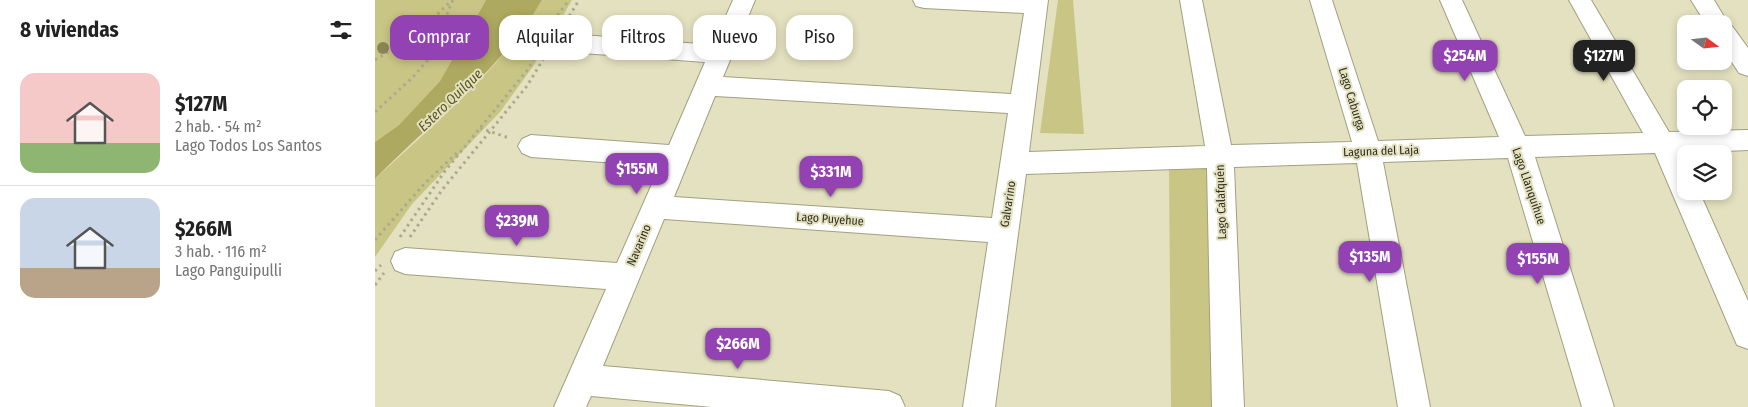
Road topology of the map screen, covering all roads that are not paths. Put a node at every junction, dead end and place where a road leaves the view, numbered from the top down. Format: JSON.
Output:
{"nodes":[{"id":1,"x":744,"y":0,"type":"edge"},
{"id":2,"x":924,"y":0,"type":"edge"},
{"id":3,"x":1191,"y":0,"type":"edge"},
{"id":4,"x":1321,"y":0,"type":"edge"},
{"id":5,"x":1451,"y":0,"type":"edge"},
{"id":6,"x":1580,"y":0,"type":"edge"},
{"id":7,"x":1701,"y":0,"type":"edge"},
{"id":8,"x":1037,"y":3,"type":"edge"},
{"id":9,"x":738,"y":15,"type":"edge"},
{"id":10,"x":1712,"y":15,"type":"edge"},
{"id":11,"x":592,"y":45,"type":"edge"},
{"id":12,"x":1733,"y":45,"type":"edge"},
{"id":13,"x":693,"y":52,"type":"edge"},
{"id":14,"x":718,"y":60,"type":"edge"},
{"id":15,"x":1748,"y":67,"type":"edge"},
{"id":16,"x":707,"y":86,"type":"junction"},
{"id":17,"x":1022,"y":104,"type":"junction"},
{"id":18,"x":1748,"y":140,"type":"edge"},
{"id":19,"x":1662,"y":143,"type":"junction"},
{"id":20,"x":531,"y":146,"type":"road end"},
{"id":21,"x":1516,"y":147,"type":"junction"},
{"id":22,"x":1368,"y":152,"type":"junction"},
{"id":23,"x":677,"y":156,"type":"junction"},
{"id":24,"x":1220,"y":156,"type":"junction"},
{"id":25,"x":1015,"y":163,"type":"junction"},
{"id":26,"x":655,"y":207,"type":"junction"},
{"id":27,"x":1004,"y":231,"type":"junction"},
{"id":28,"x":396,"y":255,"type":"road end"},
{"id":29,"x":625,"y":277,"type":"junction"},
{"id":30,"x":1748,"y":335,"type":"edge"},
{"id":31,"x":576,"y":393,"type":"edge"},
{"id":32,"x":770,"y":402,"type":"edge"},
{"id":33,"x":889,"y":407,"type":"edge"},
{"id":34,"x":979,"y":407,"type":"edge"},
{"id":35,"x":1228,"y":407,"type":"edge"},
{"id":36,"x":1414,"y":407,"type":"edge"},
{"id":37,"x":1598,"y":407,"type":"edge"}],
"edges":[{"from":1,"to":9,"type":"street","name":"Navarino"},
{"from":2,"to":8,"type":"street"},
{"from":3,"to":24,"type":"street","name":"Lago Calafquén"},
{"from":4,"to":22,"type":"street","name":"Lago Caburga"},
{"from":5,"to":21,"type":"street","name":"Lago Llanquihue"},
{"from":6,"to":19,"type":"street"},
{"from":7,"to":10,"type":"street"},
{"from":8,"to":17,"type":"street","name":"Galvarino"},
{"from":11,"to":13,"type":"street"},
{"from":12,"to":15,"type":"street"},
{"from":14,"to":16,"type":"street","name":"Navarino"},
{"from":16,"to":17,"type":"street"},
{"from":16,"to":23,"type":"street","name":"Navarino"},
{"from":17,"to":25,"type":"street","name":"Galvarino"},
{"from":18,"to":19,"type":"street","name":"Laguna del Laja"},
{"from":19,"to":21,"type":"street","name":"Laguna del Laja"},
{"from":19,"to":30,"type":"street"},
{"from":20,"to":23,"type":"street"},
{"from":21,"to":22,"type":"street","name":"Laguna del Laja"},
{"from":21,"to":37,"type":"street","name":"Lago Llanquihue"},
{"from":22,"to":24,"type":"street","name":"Laguna del Laja"},
{"from":22,"to":36,"type":"street","name":"Lago Caburga"},
{"from":23,"to":26,"type":"street","name":"Navarino"},
{"from":24,"to":25,"type":"street","name":"Laguna del Laja"},
{"from":24,"to":35,"type":"street","name":"Lago Calafquén"},
{"from":25,"to":27,"type":"street","name":"Galvarino"},
{"from":26,"to":27,"type":"street","name":"Lago Puyehue"},
{"from":26,"to":29,"type":"street","name":"Navarino"},
{"from":27,"to":34,"type":"street","name":"Galvarino"},
{"from":28,"to":29,"type":"street"},
{"from":29,"to":31,"type":"street","name":"Navarino"},
{"from":31,"to":32,"type":"street"},
{"from":32,"to":33,"type":"street"}]}
